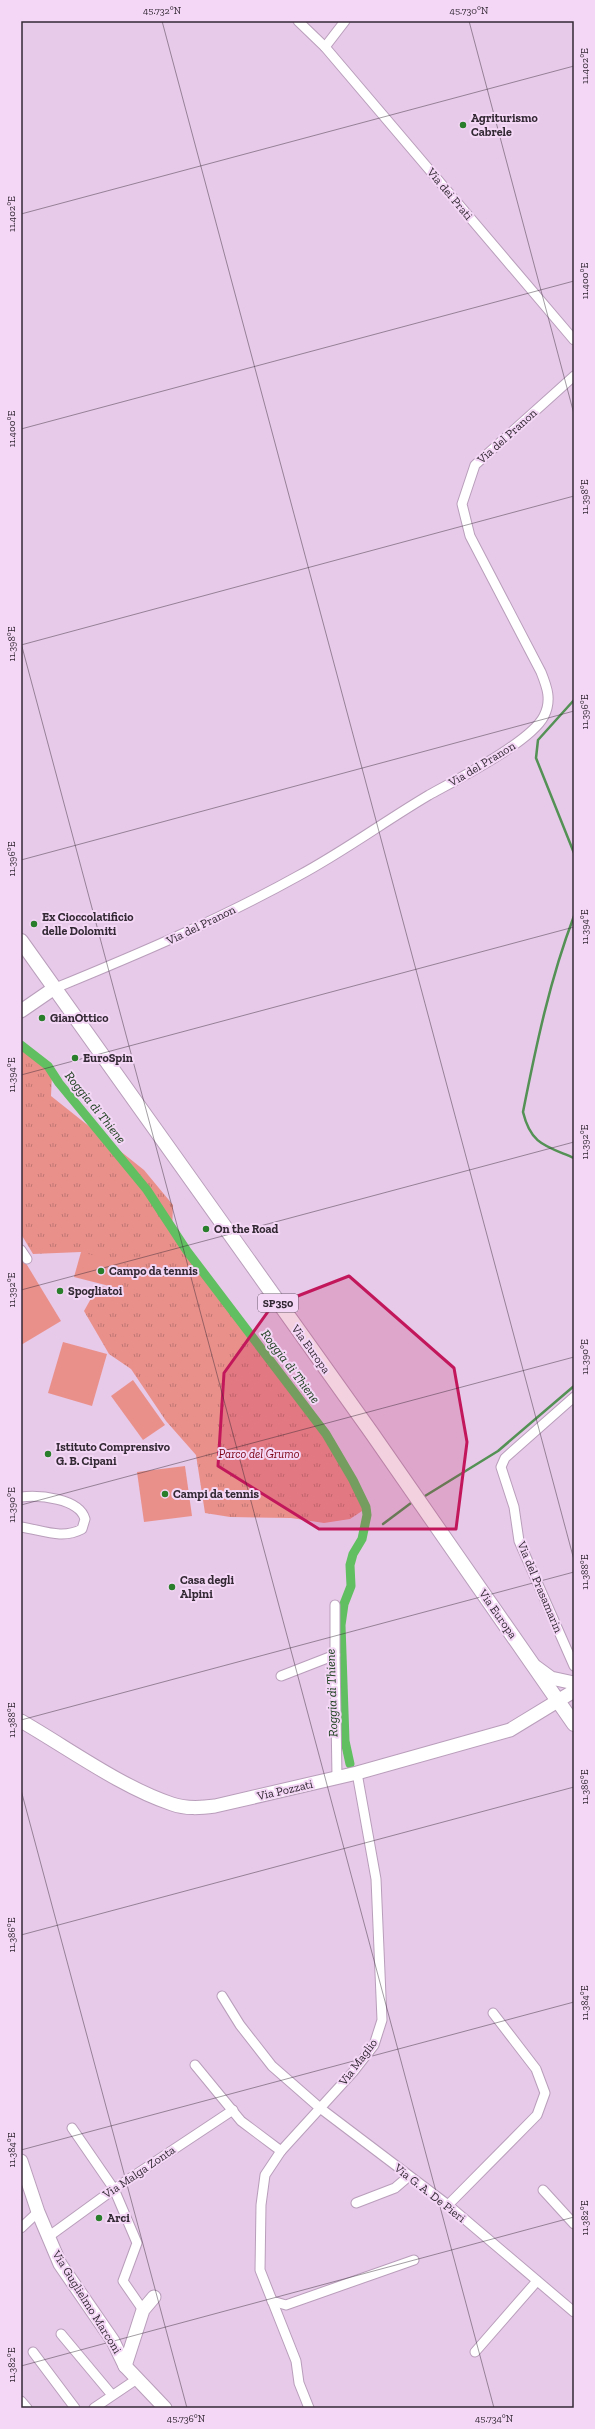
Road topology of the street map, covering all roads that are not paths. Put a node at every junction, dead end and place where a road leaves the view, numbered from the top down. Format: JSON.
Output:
{"nodes":[{"id":1,"x":298,"y":21,"type":"edge"},
{"id":2,"x":345,"y":21,"type":"edge"},
{"id":3,"x":325,"y":47,"type":"junction"},
{"id":4,"x":574,"y":340,"type":"edge"},
{"id":5,"x":574,"y":376,"type":"edge"},
{"id":6,"x":21,"y":942,"type":"edge"},
{"id":7,"x":53,"y":989,"type":"junction"},
{"id":8,"x":21,"y":1011,"type":"edge"},
{"id":9,"x":21,"y":1250,"type":"edge"},
{"id":10,"x":27,"y":1259,"type":"dead end"},
{"id":11,"x":574,"y":1397,"type":"edge"},
{"id":12,"x":21,"y":1497,"type":"edge"},
{"id":13,"x":21,"y":1527,"type":"edge"},
{"id":14,"x":335,"y":1606,"type":"dead end"},
{"id":15,"x":335,"y":1655,"type":"junction"},
{"id":16,"x":533,"y":1665,"type":"junction"},
{"id":17,"x":574,"y":1666,"type":"edge"},
{"id":18,"x":281,"y":1676,"type":"dead end"},
{"id":19,"x":574,"y":1683,"type":"edge"},
{"id":20,"x":574,"y":1691,"type":"edge"},
{"id":21,"x":565,"y":1706,"type":"edge"},
{"id":22,"x":21,"y":1721,"type":"edge"},
{"id":23,"x":574,"y":1724,"type":"edge"},
{"id":24,"x":357,"y":1773,"type":"junction"},
{"id":25,"x":337,"y":1777,"type":"junction"},
{"id":26,"x":222,"y":1996,"type":"dead end"},
{"id":27,"x":492,"y":2013,"type":"dead end"},
{"id":28,"x":195,"y":2065,"type":"dead end"},
{"id":29,"x":320,"y":2108,"type":"junction"},
{"id":30,"x":233,"y":2110,"type":"junction"},
{"id":31,"x":72,"y":2128,"type":"dead end"},
{"id":32,"x":281,"y":2151,"type":"junction"},
{"id":33,"x":21,"y":2161,"type":"edge"},
{"id":34,"x":409,"y":2176,"type":"junction"},
{"id":35,"x":114,"y":2189,"type":"junction"},
{"id":36,"x":543,"y":2190,"type":"dead end"},
{"id":37,"x":356,"y":2203,"type":"dead end"},
{"id":38,"x":448,"y":2205,"type":"junction"},
{"id":39,"x":38,"y":2212,"type":"junction"},
{"id":40,"x":574,"y":2224,"type":"edge"},
{"id":41,"x":21,"y":2228,"type":"edge"},
{"id":42,"x":48,"y":2237,"type":"junction"},
{"id":43,"x":414,"y":2260,"type":"dead end"},
{"id":44,"x":538,"y":2281,"type":"junction"},
{"id":45,"x":154,"y":2297,"type":"dead end"},
{"id":46,"x":272,"y":2301,"type":"junction"},
{"id":47,"x":144,"y":2310,"type":"junction"},
{"id":48,"x":574,"y":2312,"type":"edge"},
{"id":49,"x":61,"y":2334,"type":"dead end"},
{"id":50,"x":33,"y":2352,"type":"dead end"},
{"id":51,"x":475,"y":2352,"type":"dead end"},
{"id":52,"x":125,"y":2366,"type":"junction"},
{"id":53,"x":137,"y":2379,"type":"junction"},
{"id":54,"x":112,"y":2395,"type":"junction"},
{"id":55,"x":21,"y":2401,"type":"edge"},
{"id":56,"x":305,"y":2407,"type":"edge"},
{"id":57,"x":27,"y":2408,"type":"edge"},
{"id":58,"x":75,"y":2408,"type":"edge"},
{"id":59,"x":94,"y":2408,"type":"edge"},
{"id":60,"x":165,"y":2408,"type":"edge"}],
"edges":[{"from":1,"to":3,"type":"street","name":"Via dei Prati"},
{"from":2,"to":3,"type":"street"},
{"from":3,"to":4,"type":"street","name":"Via dei Prati"},
{"from":5,"to":7,"type":"street","name":"Via del Pranon"},
{"from":6,"to":7,"type":"main road","name":"Via Europa","number":"SP350"},
{"from":7,"to":8,"type":"street"},
{"from":7,"to":16,"type":"main road","name":"Via Europa","number":"SP350"},
{"from":9,"to":10,"type":"street"},
{"from":11,"to":17,"type":"street","name":"Via del Prasamarin"},
{"from":12,"to":13,"type":"street"},
{"from":14,"to":15,"type":"street"},
{"from":15,"to":18,"type":"street"},
{"from":15,"to":25,"type":"street"},
{"from":16,"to":19,"type":"street"},
{"from":16,"to":21,"type":"main road","name":"Via Europa","number":"SP350"},
{"from":20,"to":21,"type":"street","name":"Via Pozzati"},
{"from":21,"to":23,"type":"main road","number":"SP350"},
{"from":21,"to":24,"type":"street","name":"Via Pozzati"},
{"from":22,"to":25,"type":"street","name":"Via Pozzati"},
{"from":24,"to":25,"type":"street","name":"Via Pozzati"},
{"from":24,"to":29,"type":"street","name":"Via Maglio"},
{"from":26,"to":29,"type":"street","name":"Via G. A. De Pieri"},
{"from":27,"to":38,"type":"street"},
{"from":28,"to":30,"type":"street"},
{"from":29,"to":32,"type":"street","name":"Via Maglio"},
{"from":29,"to":34,"type":"street","name":"Via G. A. De Pieri"},
{"from":30,"to":32,"type":"street"},
{"from":30,"to":35,"type":"street","name":"Via Malga Zonta"},
{"from":31,"to":35,"type":"street"},
{"from":32,"to":46,"type":"street","name":"Via Maglio"},
{"from":33,"to":39,"type":"street","name":"Via Guglielmo Marconi"},
{"from":34,"to":37,"type":"street"},
{"from":34,"to":38,"type":"street","name":"Via G. A. De Pieri"},
{"from":35,"to":42,"type":"street","name":"Via Malga Zonta"},
{"from":35,"to":47,"type":"street"},
{"from":36,"to":40,"type":"street"},
{"from":38,"to":44,"type":"street","name":"Via G. A. De Pieri"},
{"from":39,"to":41,"type":"street"},
{"from":39,"to":42,"type":"street","name":"Via Guglielmo Marconi"},
{"from":42,"to":52,"type":"street","name":"Via Guglielmo Marconi"},
{"from":43,"to":46,"type":"street"},
{"from":44,"to":48,"type":"street","name":"Via G. A. De Pieri"},
{"from":44,"to":51,"type":"street"},
{"from":45,"to":47,"type":"street"},
{"from":46,"to":56,"type":"street","name":"Via Maglio"},
{"from":47,"to":52,"type":"street"},
{"from":49,"to":54,"type":"street"},
{"from":50,"to":58,"type":"street"},
{"from":52,"to":53,"type":"street","name":"Via Guglielmo Marconi"},
{"from":53,"to":54,"type":"street"},
{"from":53,"to":60,"type":"street","name":"Via Guglielmo Marconi"},
{"from":54,"to":59,"type":"street"},
{"from":55,"to":57,"type":"street"}]}
